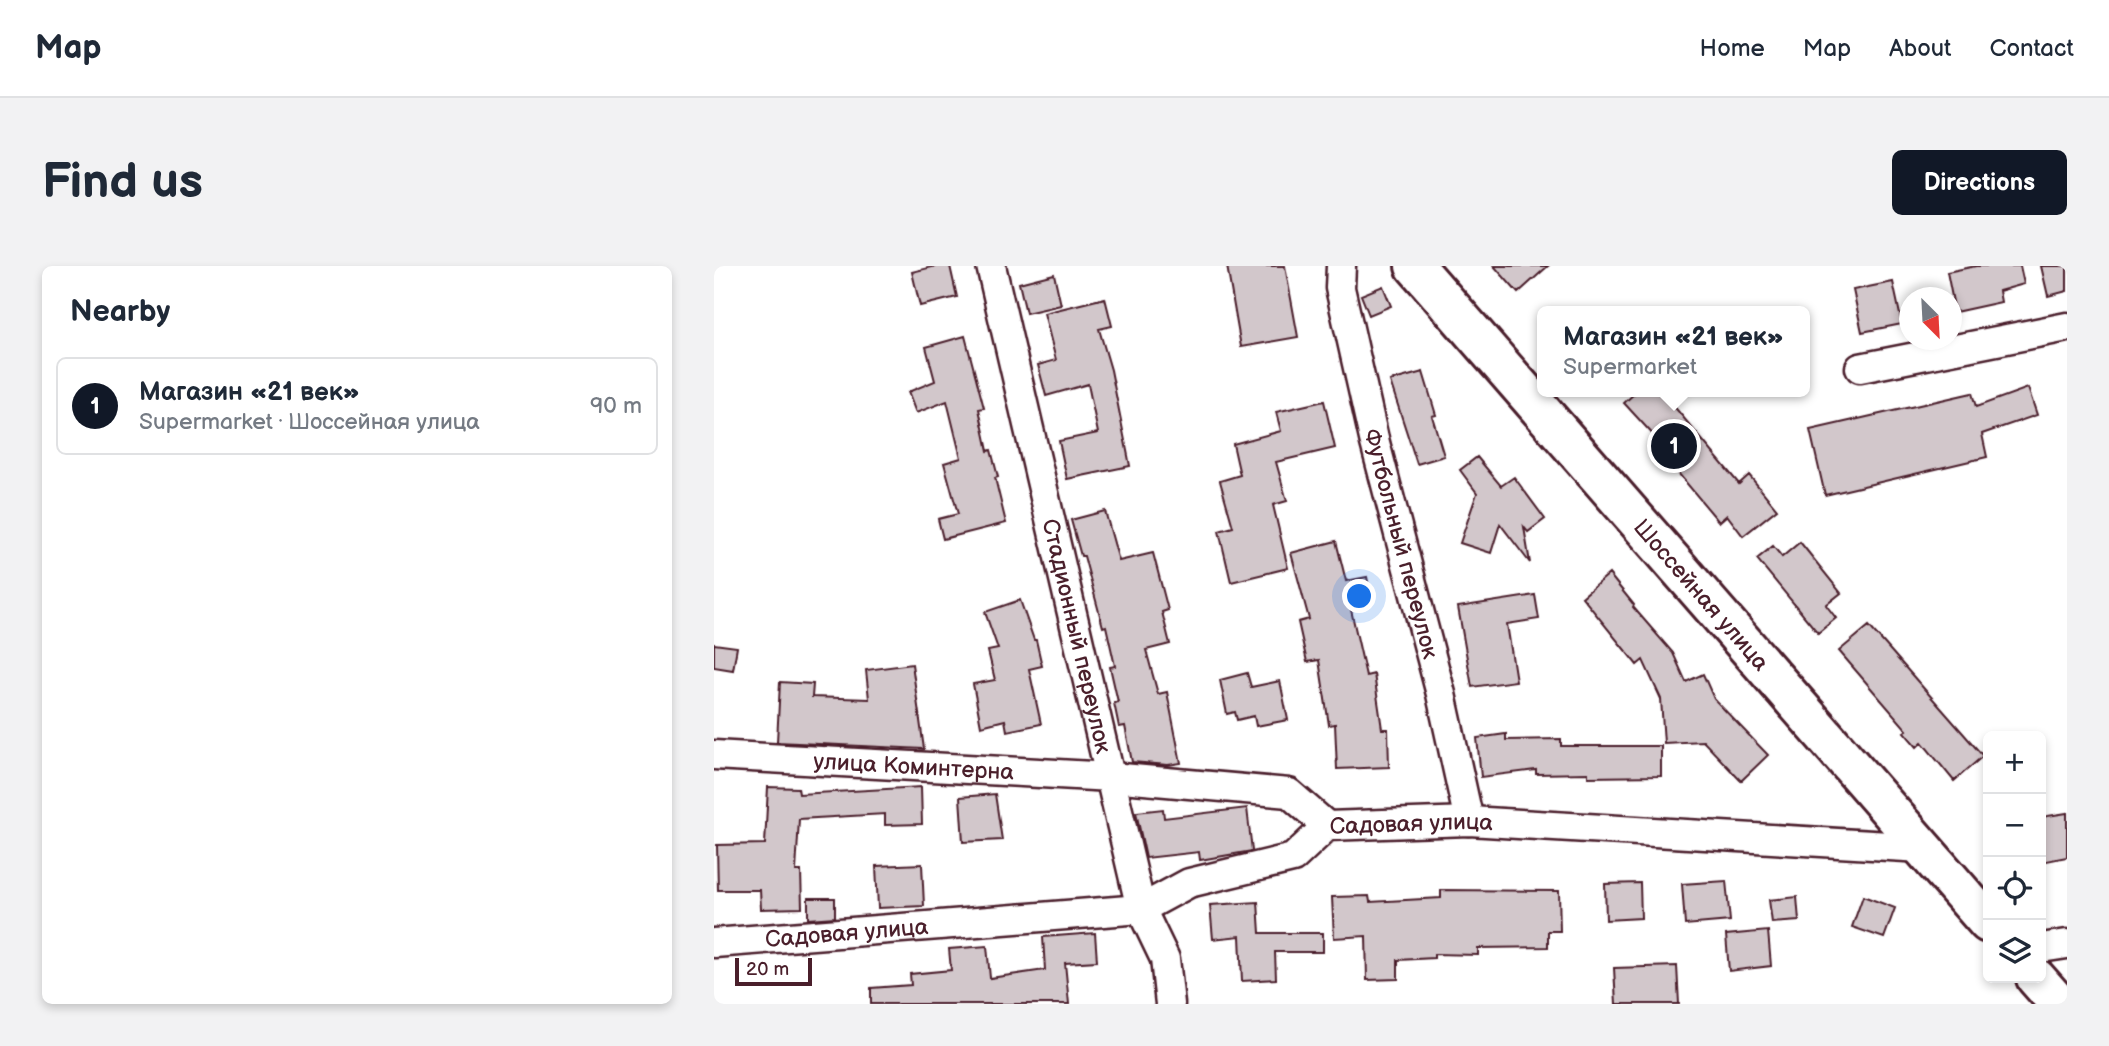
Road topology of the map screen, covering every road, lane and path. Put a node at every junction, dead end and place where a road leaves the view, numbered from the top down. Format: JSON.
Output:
{"nodes":[{"id":1,"x":992,"y":266,"type":"edge"},
{"id":2,"x":1341,"y":266,"type":"edge"},
{"id":3,"x":1415,"y":266,"type":"edge"},
{"id":4,"x":2067,"y":327,"type":"edge"},
{"id":5,"x":1860,"y":368,"type":"dead end"},
{"id":6,"x":714,"y":755,"type":"edge"},
{"id":7,"x":1111,"y":777,"type":"junction"},
{"id":8,"x":1469,"y":821,"type":"junction"},
{"id":9,"x":1327,"y":826,"type":"junction"},
{"id":10,"x":1923,"y":848,"type":"junction"},
{"id":11,"x":1141,"y":909,"type":"junction"},
{"id":12,"x":1985,"y":920,"type":"edge"},
{"id":13,"x":714,"y":943,"type":"edge"},
{"id":14,"x":2067,"y":944,"type":"edge"},
{"id":15,"x":2046,"y":947,"type":"edge"},
{"id":16,"x":2040,"y":983,"type":"edge"},
{"id":17,"x":1170,"y":1004,"type":"edge"},
{"id":18,"x":2059,"y":1004,"type":"edge"}],
"edges":[{"from":1,"to":7,"type":"street","name":"Стадионный переулок"},
{"from":2,"to":8,"type":"street","name":"Футбольный переулок"},
{"from":3,"to":10,"type":"street","name":"Шоссейная улица"},
{"from":4,"to":5,"type":"street"},
{"from":6,"to":7,"type":"street","name":"улица Коминтерна"},
{"from":7,"to":9,"type":"street","name":"улица Коминтерна"},
{"from":7,"to":11,"type":"street","name":"Стадионный переулок"},
{"from":8,"to":9,"type":"street","name":"Садовая улица"},
{"from":8,"to":10,"type":"street","name":"Садовая улица"},
{"from":9,"to":11,"type":"street","name":"Садовая улица"},
{"from":10,"to":12,"type":"street","name":"Шоссейная улица"},
{"from":11,"to":13,"type":"street","name":"Садовая улица"},
{"from":11,"to":17,"type":"street","name":"Стадионный переулок"},
{"from":14,"to":15,"type":"street"},
{"from":16,"to":18,"type":"street"}]}
